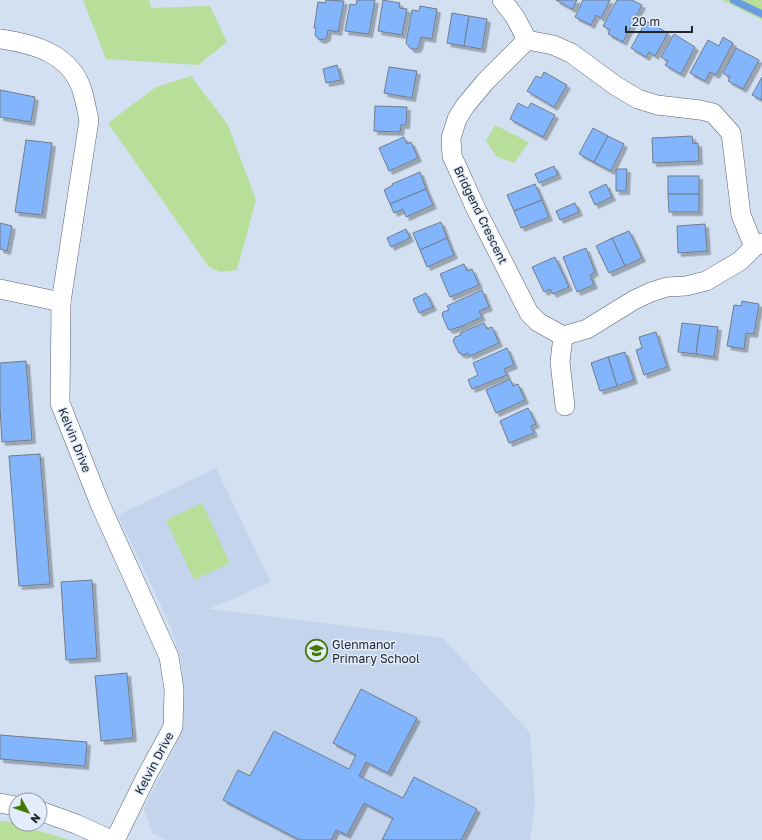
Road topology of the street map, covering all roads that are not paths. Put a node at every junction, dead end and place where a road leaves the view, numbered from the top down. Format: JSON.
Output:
{"nodes":[{"id":1,"x":502,"y":0,"type":"edge"},
{"id":2,"x":0,"y":39,"type":"edge"},
{"id":3,"x":527,"y":40,"type":"junction"},
{"id":4,"x":758,"y":245,"type":"edge"},
{"id":5,"x":0,"y":289,"type":"edge"},
{"id":6,"x":61,"y":302,"type":"junction"},
{"id":7,"x":563,"y":336,"type":"junction"},
{"id":8,"x":565,"y":406,"type":"dead end"},
{"id":9,"x":48,"y":815,"type":"edge"},
{"id":10,"x":111,"y":840,"type":"edge"},
{"id":11,"x":115,"y":840,"type":"edge"}],
"edges":[{"from":1,"to":3,"type":"street"},
{"from":2,"to":6,"type":"street","name":"Kelvin Drive"},
{"from":3,"to":4,"type":"street"},
{"from":3,"to":7,"type":"street","name":"Bridgend Crescent"},
{"from":4,"to":7,"type":"street"},
{"from":5,"to":6,"type":"street"},
{"from":6,"to":11,"type":"street","name":"Kelvin Drive"},
{"from":7,"to":8,"type":"street"},
{"from":9,"to":10,"type":"street"}]}
